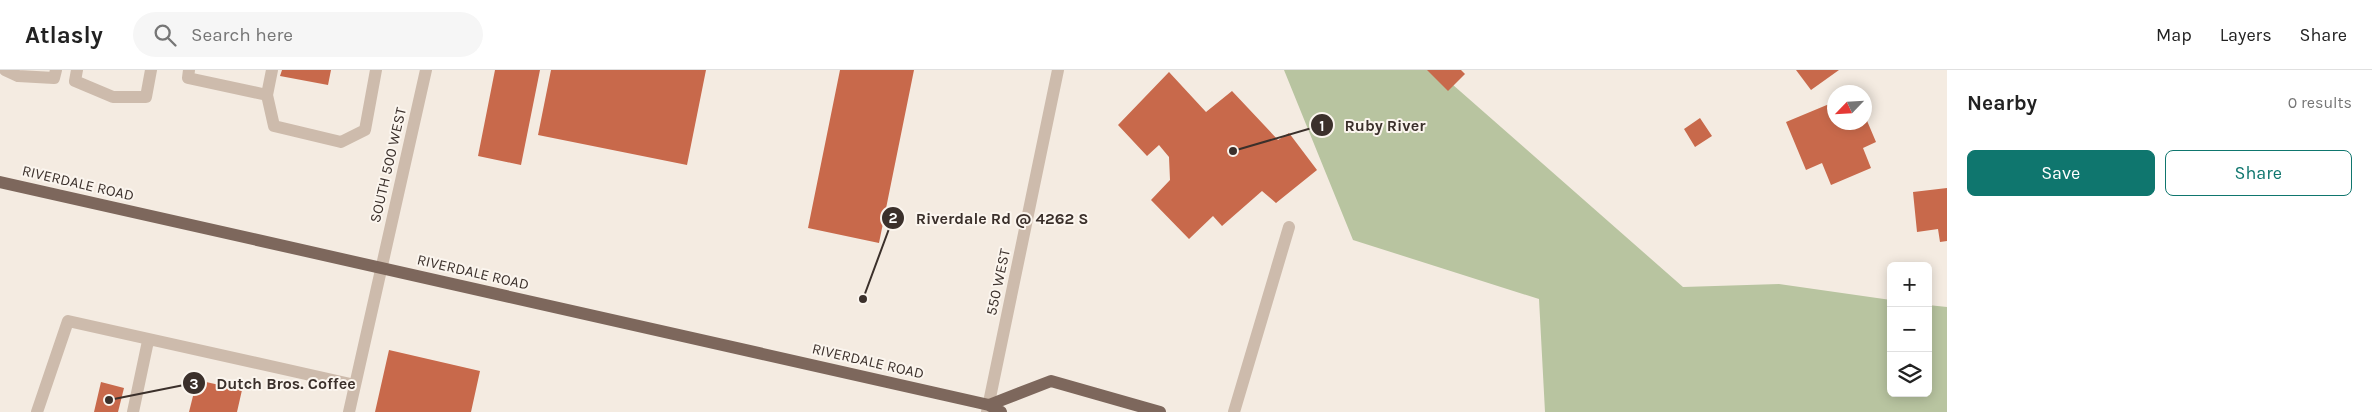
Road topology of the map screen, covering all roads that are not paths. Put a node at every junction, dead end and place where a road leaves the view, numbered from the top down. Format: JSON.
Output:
{"nodes":[{"id":1,"x":6,"y":70,"type":"edge"},
{"id":2,"x":56,"y":70,"type":"edge"},
{"id":3,"x":77,"y":70,"type":"edge"},
{"id":4,"x":151,"y":70,"type":"edge"},
{"id":5,"x":189,"y":70,"type":"edge"},
{"id":6,"x":272,"y":70,"type":"edge"},
{"id":7,"x":376,"y":70,"type":"edge"},
{"id":8,"x":426,"y":70,"type":"edge"},
{"id":9,"x":1058,"y":70,"type":"edge"},
{"id":10,"x":268,"y":95,"type":"junction"},
{"id":11,"x":0,"y":182,"type":"edge"},
{"id":12,"x":1289,"y":227,"type":"dead end"},
{"id":13,"x":382,"y":268,"type":"junction"},
{"id":14,"x":148,"y":341,"type":"junction"},
{"id":15,"x":355,"y":385,"type":"junction"},
{"id":16,"x":988,"y":408,"type":"edge"},
{"id":17,"x":37,"y":412,"type":"edge"},
{"id":18,"x":133,"y":412,"type":"edge"},
{"id":19,"x":349,"y":412,"type":"edge"},
{"id":20,"x":1001,"y":412,"type":"edge"},
{"id":21,"x":1160,"y":412,"type":"edge"},
{"id":22,"x":1234,"y":412,"type":"edge"}],
"edges":[{"from":1,"to":2,"type":"street"},
{"from":3,"to":4,"type":"street"},
{"from":5,"to":10,"type":"street"},
{"from":6,"to":10,"type":"street"},
{"from":7,"to":10,"type":"street"},
{"from":8,"to":13,"type":"street","name":"SOUTH 500 WEST"},
{"from":9,"to":16,"type":"street","name":"550 WEST"},
{"from":11,"to":13,"type":"main road","name":"RIVERDALE ROAD"},
{"from":12,"to":22,"type":"street"},
{"from":13,"to":15,"type":"street","name":"SOUTH 500 WEST"},
{"from":13,"to":16,"type":"main road","name":"RIVERDALE ROAD"},
{"from":14,"to":15,"type":"street"},
{"from":14,"to":17,"type":"street"},
{"from":14,"to":18,"type":"street"},
{"from":15,"to":19,"type":"street","name":"SOUTH 500 WEST"},
{"from":16,"to":20,"type":"main road","name":"RIVERDALE ROAD"},
{"from":16,"to":21,"type":"main road"}]}
